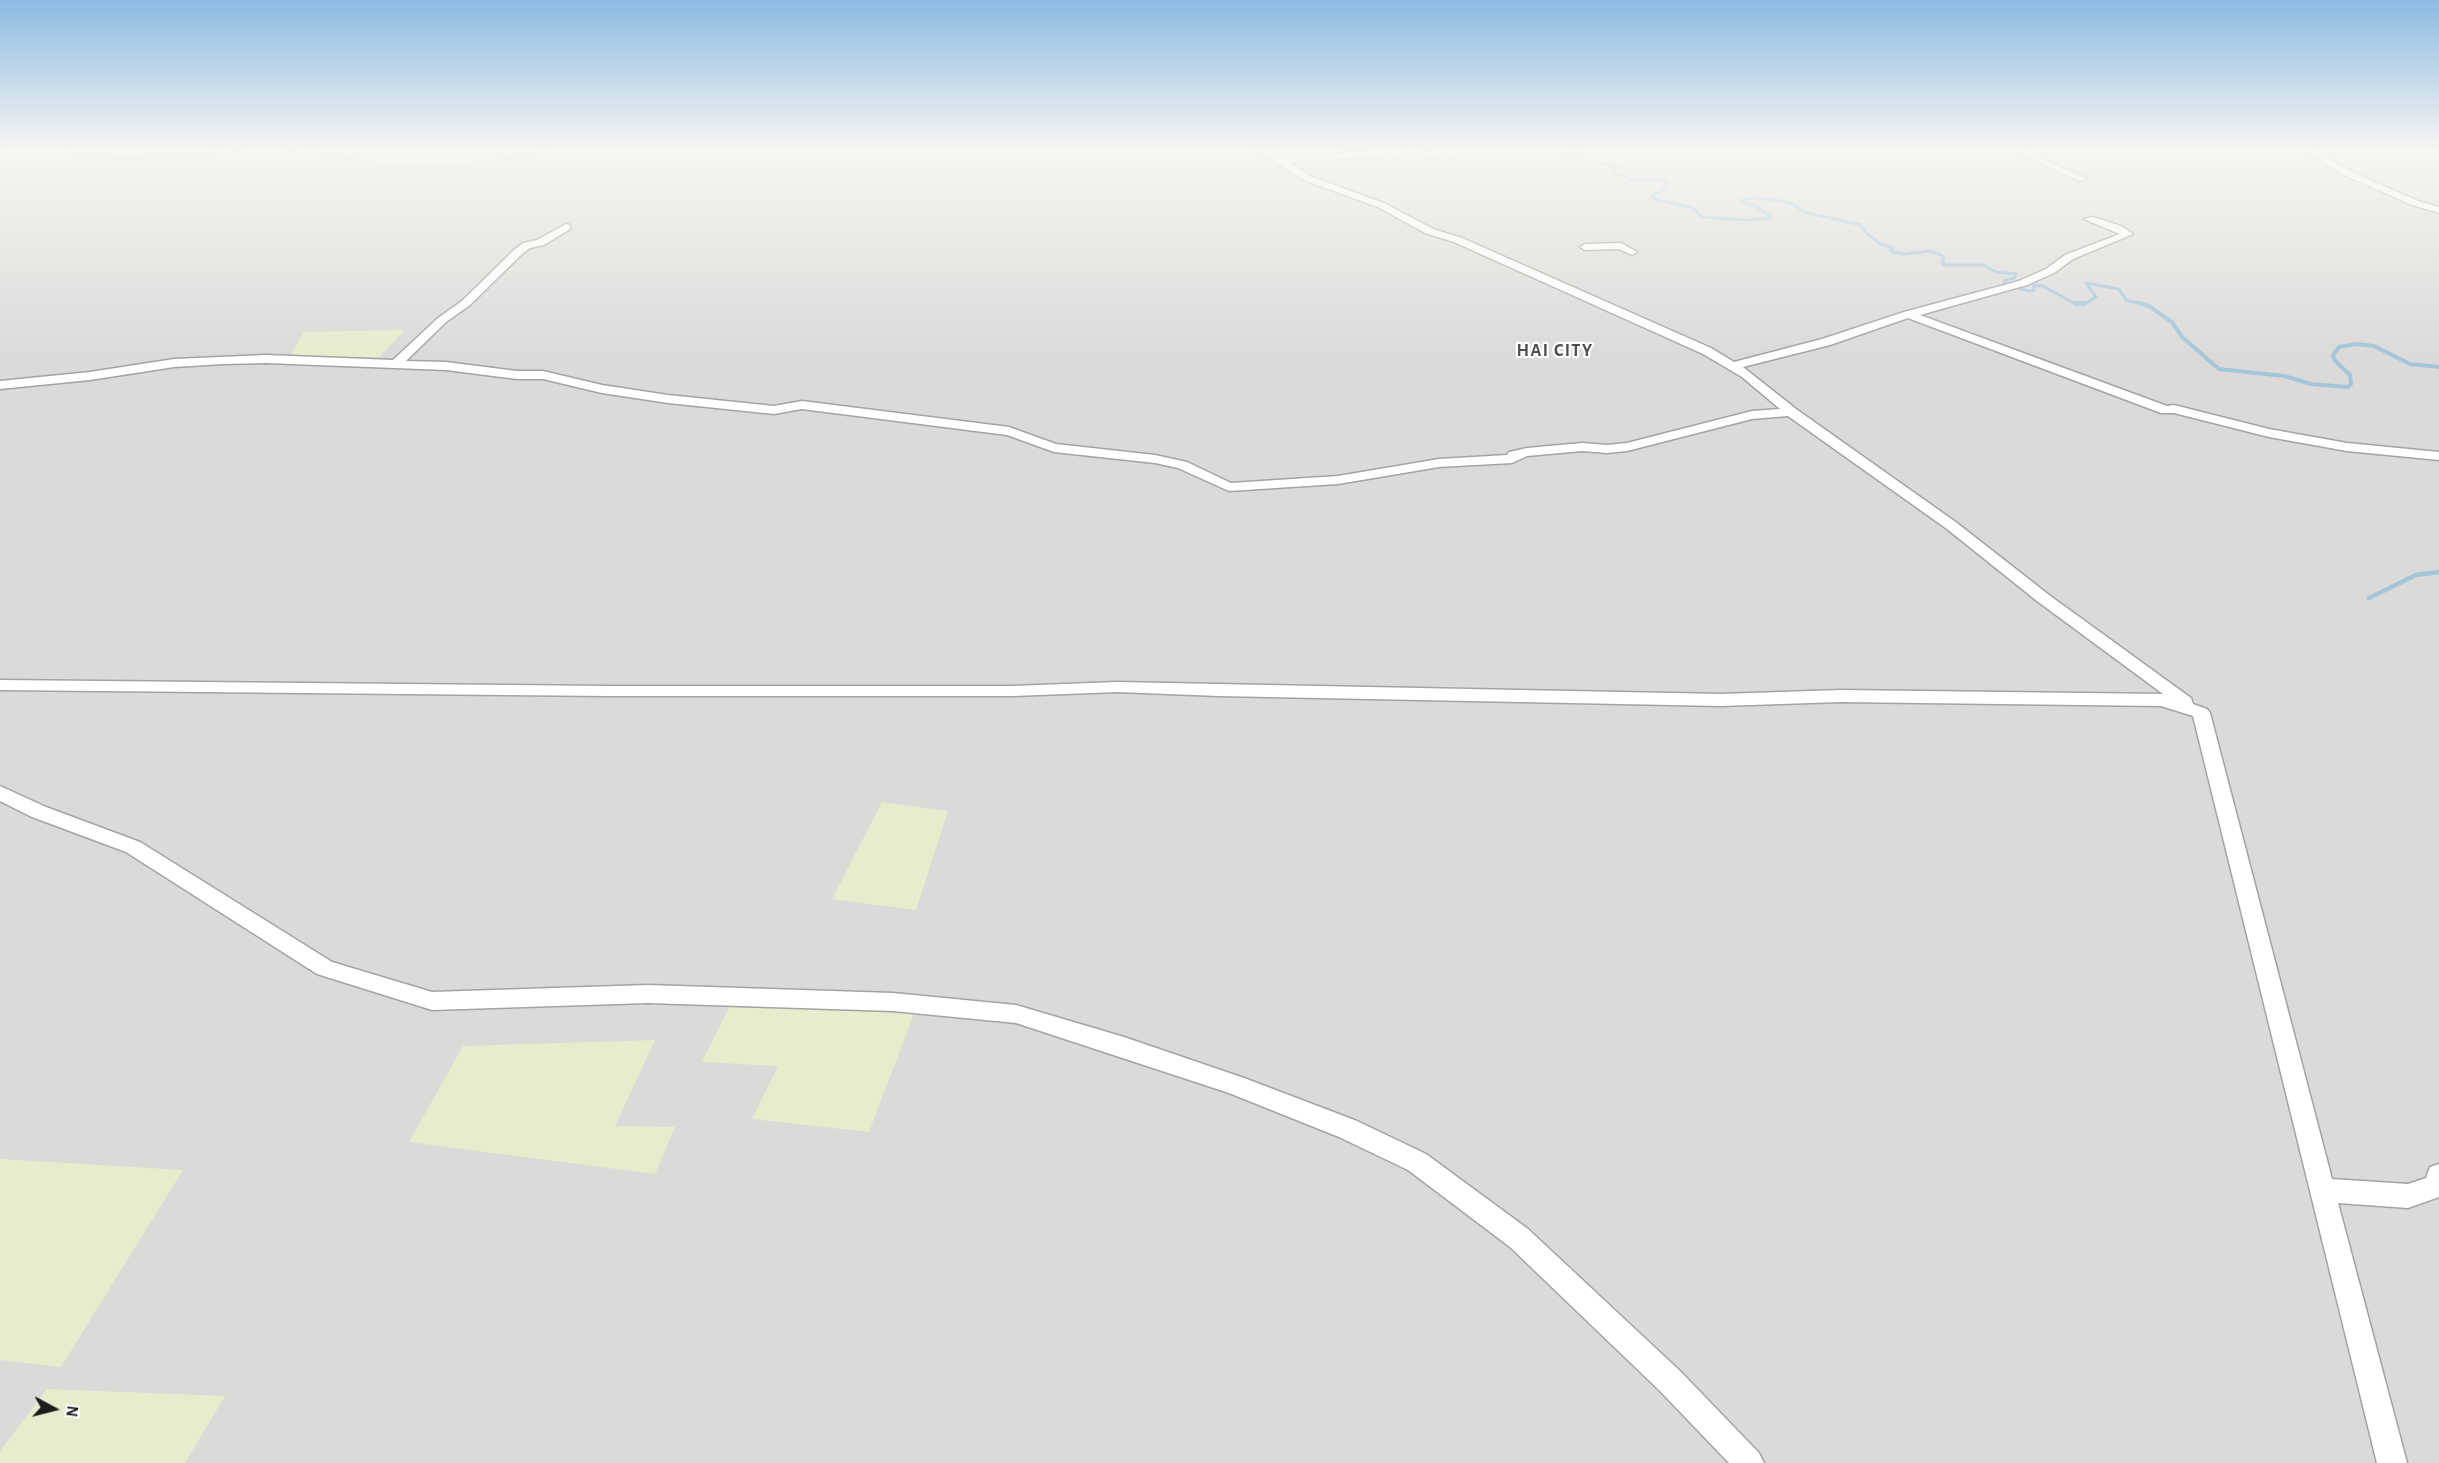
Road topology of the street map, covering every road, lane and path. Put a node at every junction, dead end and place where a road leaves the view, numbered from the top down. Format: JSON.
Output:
{"nodes":[{"id":1,"x":1407,"y":219,"type":"edge"},
{"id":2,"x":2089,"y":219,"type":"dead end"},
{"id":3,"x":566,"y":227,"type":"dead end"},
{"id":4,"x":1585,"y":247,"type":"dead end"},
{"id":5,"x":1632,"y":252,"type":"dead end"},
{"id":6,"x":1908,"y":314,"type":"junction"},
{"id":7,"x":396,"y":364,"type":"junction"},
{"id":8,"x":1733,"y":366,"type":"junction"},
{"id":9,"x":0,"y":385,"type":"edge"},
{"id":10,"x":1791,"y":412,"type":"junction"},
{"id":11,"x":2439,"y":456,"type":"edge"},
{"id":12,"x":0,"y":685,"type":"edge"},
{"id":13,"x":2201,"y":714,"type":"junction"},
{"id":14,"x":0,"y":793,"type":"edge"},
{"id":15,"x":2439,"y":1175,"type":"edge"},
{"id":16,"x":2322,"y":1190,"type":"junction"},
{"id":17,"x":1749,"y":1463,"type":"edge"},
{"id":18,"x":2392,"y":1463,"type":"edge"}],
"edges":[{"from":1,"to":8,"type":"street"},
{"from":2,"to":6,"type":"street"},
{"from":3,"to":7,"type":"street"},
{"from":4,"to":5,"type":"street"},
{"from":6,"to":8,"type":"street"},
{"from":6,"to":11,"type":"street"},
{"from":7,"to":9,"type":"street"},
{"from":7,"to":10,"type":"street"},
{"from":8,"to":10,"type":"street"},
{"from":10,"to":13,"type":"street"},
{"from":12,"to":13,"type":"street"},
{"from":13,"to":16,"type":"street"},
{"from":14,"to":17,"type":"street"},
{"from":15,"to":16,"type":"street"},
{"from":16,"to":18,"type":"street"}]}
